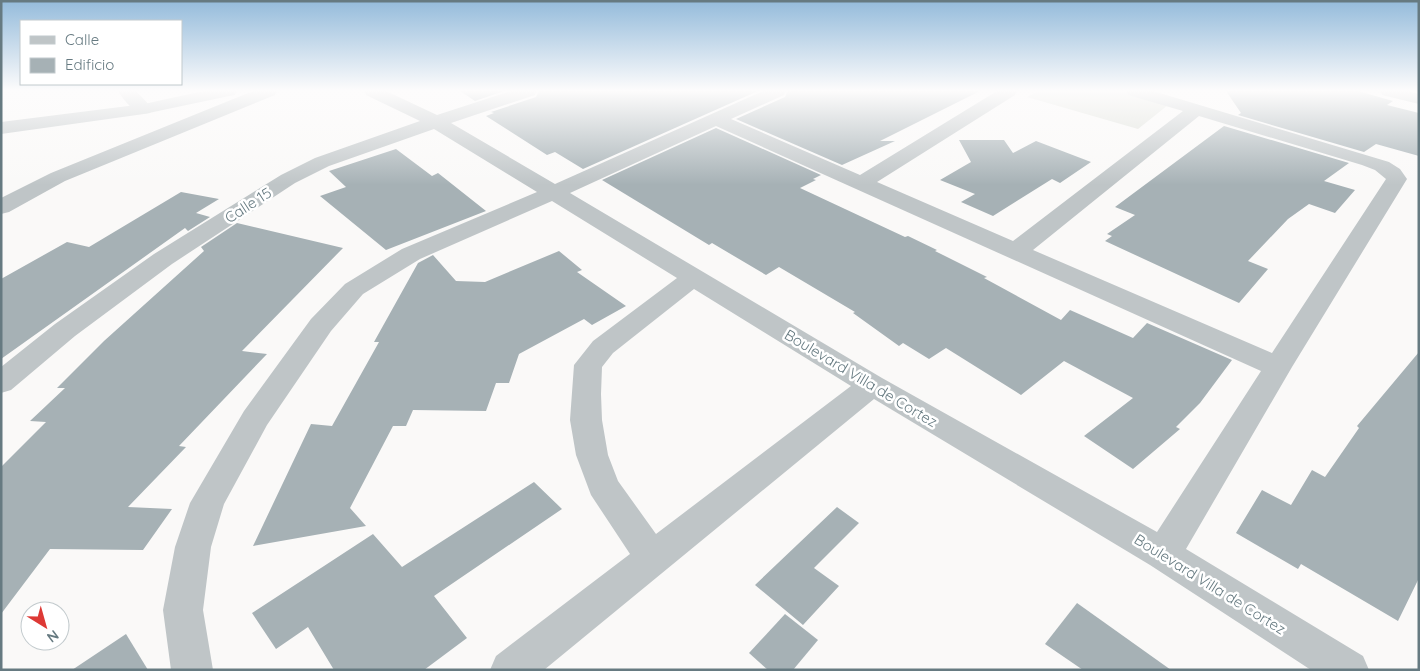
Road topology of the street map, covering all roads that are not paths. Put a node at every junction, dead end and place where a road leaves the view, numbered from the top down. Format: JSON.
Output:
{"nodes":[{"id":1,"x":44,"y":122,"type":"edge"},
{"id":2,"x":192,"y":122,"type":"edge"},
{"id":3,"x":436,"y":122,"type":"joint"},
{"id":4,"x":709,"y":122,"type":"edge"},
{"id":5,"x":724,"y":122,"type":"edge"},
{"id":6,"x":959,"y":122,"type":"edge"},
{"id":7,"x":1180,"y":122,"type":"edge"},
{"id":8,"x":1238,"y":122,"type":"edge"},
{"id":9,"x":1,"y":128,"type":"edge"},
{"id":10,"x":861,"y":183,"type":"junction"},
{"id":11,"x":553,"y":193,"type":"junction"},
{"id":12,"x":1,"y":207,"type":"edge"},
{"id":13,"x":1016,"y":252,"type":"junction"},
{"id":14,"x":693,"y":278,"type":"junction"},
{"id":15,"x":1278,"y":367,"type":"junction"},
{"id":16,"x":1,"y":383,"type":"edge"},
{"id":17,"x":872,"y":385,"type":"junction"},
{"id":18,"x":1163,"y":554,"type":"junction"},
{"id":19,"x":652,"y":557,"type":"junction"},
{"id":20,"x":192,"y":670,"type":"edge"},
{"id":21,"x":511,"y":670,"type":"edge"},
{"id":22,"x":1348,"y":670,"type":"edge"}],
"edges":[{"from":1,"to":9,"type":"street"},
{"from":2,"to":12,"type":"street"},
{"from":3,"to":11,"type":"street","name":"Boulevard Villa de Cortez"},
{"from":3,"to":16,"type":"street","name":"Calle 15"},
{"from":4,"to":11,"type":"street"},
{"from":5,"to":10,"type":"street"},
{"from":6,"to":10,"type":"street"},
{"from":7,"to":13,"type":"street"},
{"from":8,"to":15,"type":"street"},
{"from":10,"to":13,"type":"street"},
{"from":11,"to":14,"type":"street","name":"Boulevard Villa de Cortez"},
{"from":11,"to":20,"type":"street"},
{"from":13,"to":15,"type":"street"},
{"from":14,"to":17,"type":"street","name":"Boulevard Villa de Cortez"},
{"from":14,"to":19,"type":"street"},
{"from":15,"to":18,"type":"street"},
{"from":17,"to":18,"type":"street","name":"Boulevard Villa de Cortez"},
{"from":17,"to":19,"type":"street"},
{"from":18,"to":22,"type":"street","name":"Boulevard Villa de Cortez"},
{"from":19,"to":21,"type":"street"}]}
